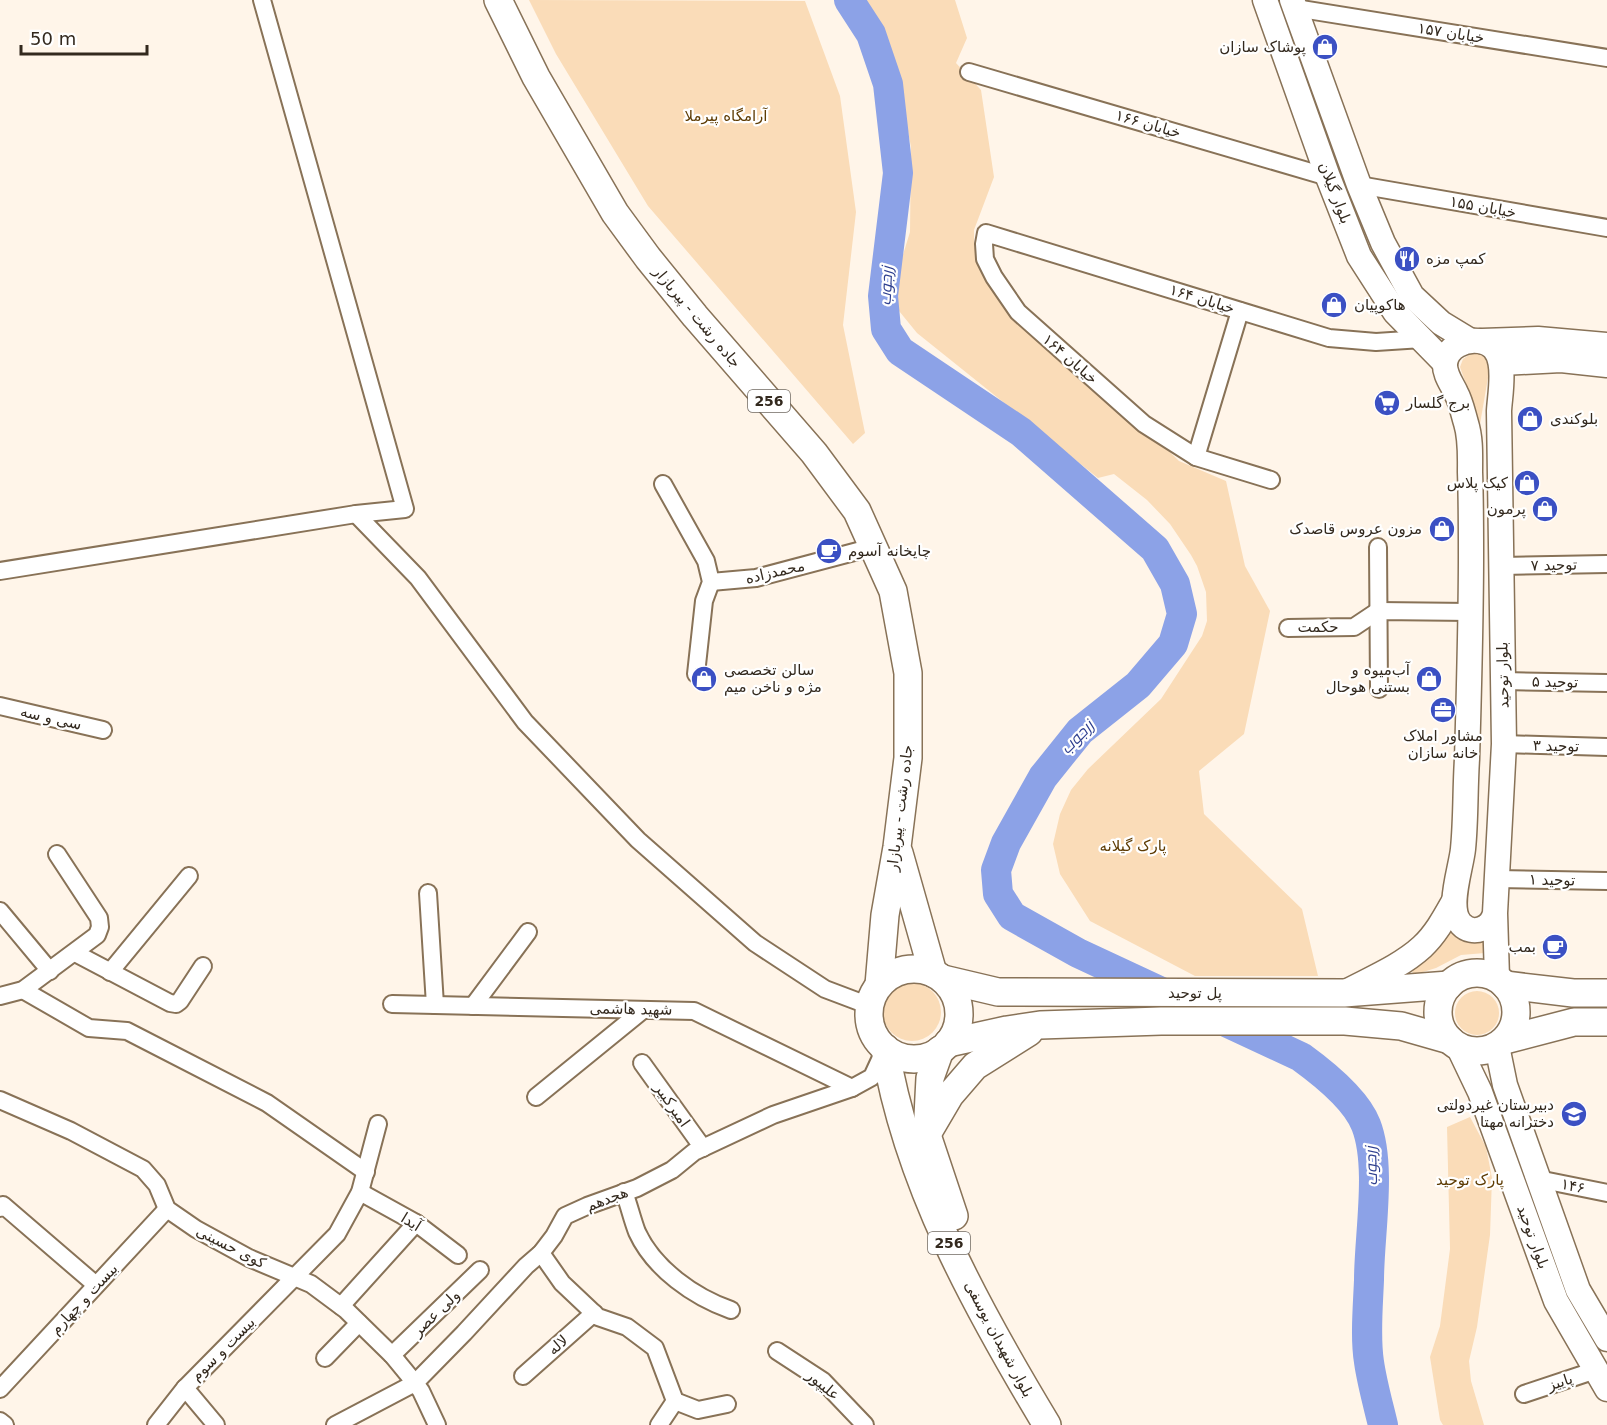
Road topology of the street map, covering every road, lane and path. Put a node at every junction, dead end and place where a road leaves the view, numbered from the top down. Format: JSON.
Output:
{"nodes":[{"id":1,"x":262,"y":0,"type":"edge"},
{"id":2,"x":498,"y":0,"type":"edge"},
{"id":3,"x":1265,"y":0,"type":"edge"},
{"id":4,"x":1293,"y":4,"type":"edge"},
{"id":5,"x":1607,"y":58,"type":"edge"},
{"id":6,"x":969,"y":72,"type":"dead end"},
{"id":7,"x":1328,"y":177,"type":"junction"},
{"id":8,"x":1359,"y":185,"type":"junction"},
{"id":9,"x":1607,"y":228,"type":"edge"},
{"id":10,"x":986,"y":233,"type":"joint"},
{"id":11,"x":1240,"y":311,"type":"junction"},
{"id":12,"x":1422,"y":339,"type":"junction"},
{"id":13,"x":1476,"y":341,"type":"junction"},
{"id":14,"x":1607,"y":345,"type":"edge"},
{"id":15,"x":1445,"y":363,"type":"junction"},
{"id":16,"x":1607,"y":365,"type":"edge"},
{"id":17,"x":1501,"y":366,"type":"junction"},
{"id":18,"x":1196,"y":457,"type":"junction"},
{"id":19,"x":1271,"y":480,"type":"dead end"},
{"id":20,"x":663,"y":484,"type":"dead end"},
{"id":21,"x":356,"y":514,"type":"junction"},
{"id":22,"x":873,"y":547,"type":"junction"},
{"id":23,"x":1378,"y":548,"type":"dead end"},
{"id":24,"x":1607,"y":564,"type":"edge"},
{"id":25,"x":1502,"y":566,"type":"junction"},
{"id":26,"x":0,"y":571,"type":"edge"},
{"id":27,"x":711,"y":582,"type":"junction"},
{"id":28,"x":1378,"y":611,"type":"junction"},
{"id":29,"x":1471,"y":612,"type":"junction"},
{"id":30,"x":1288,"y":628,"type":"dead end"},
{"id":31,"x":696,"y":674,"type":"dead end"},
{"id":32,"x":1504,"y":681,"type":"junction"},
{"id":33,"x":1607,"y":682,"type":"edge"},
{"id":34,"x":1379,"y":689,"type":"dead end"},
{"id":35,"x":0,"y":706,"type":"edge"},
{"id":36,"x":103,"y":730,"type":"dead end"},
{"id":37,"x":1504,"y":744,"type":"junction"},
{"id":38,"x":1607,"y":747,"type":"edge"},
{"id":39,"x":897,"y":847,"type":"junction"},
{"id":40,"x":57,"y":854,"type":"dead end"},
{"id":41,"x":189,"y":876,"type":"dead end"},
{"id":42,"x":1497,"y":879,"type":"junction"},
{"id":43,"x":1607,"y":881,"type":"edge"},
{"id":44,"x":428,"y":893,"type":"dead end"},
{"id":45,"x":1455,"y":906,"type":"junction"},
{"id":46,"x":0,"y":911,"type":"edge"},
{"id":47,"x":1496,"y":913,"type":"junction"},
{"id":48,"x":528,"y":932,"type":"dead end"},
{"id":49,"x":75,"y":953,"type":"junction"},
{"id":50,"x":203,"y":966,"type":"dead end"},
{"id":51,"x":50,"y":971,"type":"junction"},
{"id":52,"x":110,"y":972,"type":"junction"},
{"id":53,"x":938,"y":976,"type":"junction"},
{"id":54,"x":1501,"y":982,"type":"junction"},
{"id":55,"x":1449,"y":985,"type":"junction"},
{"id":56,"x":23,"y":990,"type":"junction"},
{"id":57,"x":998,"y":992,"type":"junction"},
{"id":58,"x":1344,"y":993,"type":"junction"},
{"id":59,"x":1607,"y":993,"type":"edge"},
{"id":60,"x":875,"y":995,"type":"junction"},
{"id":61,"x":0,"y":996,"type":"edge"},
{"id":62,"x":393,"y":1004,"type":"dead end"},
{"id":63,"x":435,"y":1005,"type":"junction"},
{"id":64,"x":473,"y":1006,"type":"junction"},
{"id":65,"x":643,"y":1010,"type":"junction"},
{"id":66,"x":1607,"y":1022,"type":"edge"},
{"id":67,"x":1040,"y":1025,"type":"junction"},
{"id":68,"x":1007,"y":1029,"type":"junction"},
{"id":69,"x":1454,"y":1043,"type":"junction"},
{"id":70,"x":1501,"y":1043,"type":"junction"},
{"id":71,"x":944,"y":1046,"type":"junction"},
{"id":72,"x":885,"y":1048,"type":"junction"},
{"id":73,"x":642,"y":1063,"type":"dead end"},
{"id":74,"x":1505,"y":1085,"type":"junction"},
{"id":75,"x":852,"y":1088,"type":"junction"},
{"id":76,"x":1480,"y":1092,"type":"junction"},
{"id":77,"x":536,"y":1097,"type":"dead end"},
{"id":78,"x":0,"y":1100,"type":"edge"},
{"id":79,"x":378,"y":1124,"type":"dead end"},
{"id":80,"x":927,"y":1135,"type":"junction"},
{"id":81,"x":703,"y":1148,"type":"junction"},
{"id":82,"x":366,"y":1172,"type":"junction"},
{"id":83,"x":1538,"y":1179,"type":"junction"},
{"id":84,"x":360,"y":1192,"type":"junction"},
{"id":85,"x":624,"y":1192,"type":"junction"},
{"id":86,"x":1607,"y":1193,"type":"edge"},
{"id":87,"x":0,"y":1208,"type":"edge"},
{"id":88,"x":167,"y":1209,"type":"junction"},
{"id":89,"x":416,"y":1224,"type":"junction"},
{"id":90,"x":541,"y":1253,"type":"junction"},
{"id":91,"x":458,"y":1255,"type":"dead end"},
{"id":92,"x":480,"y":1270,"type":"dead end"},
{"id":93,"x":295,"y":1277,"type":"junction"},
{"id":94,"x":96,"y":1285,"type":"junction"},
{"id":95,"x":341,"y":1306,"type":"junction"},
{"id":96,"x":731,"y":1310,"type":"dead end"},
{"id":97,"x":594,"y":1313,"type":"junction"},
{"id":98,"x":359,"y":1323,"type":"junction"},
{"id":99,"x":1607,"y":1339,"type":"edge"},
{"id":100,"x":777,"y":1351,"type":"dead end"},
{"id":101,"x":392,"y":1355,"type":"junction"},
{"id":102,"x":325,"y":1358,"type":"dead end"},
{"id":103,"x":523,"y":1376,"type":"dead end"},
{"id":104,"x":1602,"y":1379,"type":"edge"},
{"id":105,"x":415,"y":1383,"type":"junction"},
{"id":106,"x":185,"y":1388,"type":"junction"},
{"id":107,"x":0,"y":1389,"type":"edge"},
{"id":108,"x":1524,"y":1394,"type":"dead end"},
{"id":109,"x":675,"y":1401,"type":"junction"},
{"id":110,"x":727,"y":1404,"type":"dead end"},
{"id":111,"x":0,"y":1421,"type":"edge"},
{"id":112,"x":5,"y":1425,"type":"edge"},
{"id":113,"x":156,"y":1425,"type":"edge"},
{"id":114,"x":216,"y":1425,"type":"edge"},
{"id":115,"x":335,"y":1425,"type":"edge"},
{"id":116,"x":437,"y":1425,"type":"edge"},
{"id":117,"x":659,"y":1425,"type":"edge"},
{"id":118,"x":864,"y":1425,"type":"edge"},
{"id":119,"x":1047,"y":1425,"type":"edge"},
{"id":120,"x":1061,"y":1425,"type":"edge"}],
"edges":[{"from":1,"to":21,"type":"street"},
{"from":2,"to":22,"type":"main road","name":"جاده رشت - پیربازار","number":"256"},
{"from":3,"to":7,"type":"main road","name":"بلوار گیلان"},
{"from":4,"to":5,"type":"street","name":"خیابان ۱۵۷"},
{"from":4,"to":8,"type":"main road","name":"بلوار گیلان"},
{"from":6,"to":7,"type":"street","name":"خیابان ۱۶۶"},
{"from":7,"to":12,"type":"main road","name":"بلوار گیلان"},
{"from":8,"to":9,"type":"street","name":"خیابان ۱۵۵"},
{"from":8,"to":13,"type":"main road","name":"بلوار گیلان"},
{"from":10,"to":11,"type":"street","name":"۱۶۴ خیابان"},
{"from":10,"to":18,"type":"street","name":"خیابان ۱۶۴"},
{"from":11,"to":12,"type":"street","name":"۱۶۴ خیابان"},
{"from":11,"to":18,"type":"street"},
{"from":12,"to":15,"type":"main road","name":"بلوار گیلان"},
{"from":13,"to":14,"type":"main road"},
{"from":13,"to":15,"type":"main road"},
{"from":13,"to":17,"type":"main road","name":"بلوار گیلان"},
{"from":15,"to":29,"type":"main road","name":"بلوار توحید"},
{"from":16,"to":17,"type":"main road"},
{"from":17,"to":25,"type":"main road","name":"بلوار توحید"},
{"from":18,"to":19,"type":"street","name":"خیابان ۱۶۴"},
{"from":20,"to":27,"type":"street"},
{"from":21,"to":26,"type":"street"},
{"from":21,"to":60,"type":"street"},
{"from":22,"to":27,"type":"street","name":"محمدزاده"},
{"from":22,"to":39,"type":"main road","name":"جاده رشت - پیربازار","number":"256"},
{"from":23,"to":28,"type":"street"},
{"from":24,"to":25,"type":"street","name":"توحید ۷"},
{"from":25,"to":32,"type":"main road","name":"بلوار توحید"},
{"from":27,"to":31,"type":"street"},
{"from":28,"to":29,"type":"street"},
{"from":28,"to":30,"type":"street","name":"حکمت"},
{"from":28,"to":34,"type":"street"},
{"from":29,"to":45,"type":"main road","name":"بلوار توحید"},
{"from":32,"to":33,"type":"street","name":"توحید ۵"},
{"from":32,"to":37,"type":"main road","name":"بلوار توحید"},
{"from":35,"to":36,"type":"street","name":"سی و سه"},
{"from":37,"to":38,"type":"street","name":"توحید ۳"},
{"from":37,"to":42,"type":"main road","name":"بلوار توحید"},
{"from":39,"to":53,"type":"main road"},
{"from":39,"to":60,"type":"main road","name":"جاده رشت - پیربازار","number":"256"},
{"from":40,"to":49,"type":"street"},
{"from":41,"to":52,"type":"street"},
{"from":42,"to":43,"type":"street","name":"توحید ۱"},
{"from":42,"to":47,"type":"main road","name":"بلوار توحید"},
{"from":44,"to":63,"type":"street"},
{"from":45,"to":47,"type":"main road"},
{"from":45,"to":58,"type":"main road"},
{"from":46,"to":51,"type":"street"},
{"from":47,"to":54,"type":"main road","name":"بلوار توحید"},
{"from":48,"to":64,"type":"street"},
{"from":49,"to":51,"type":"street"},
{"from":49,"to":52,"type":"street"},
{"from":50,"to":52,"type":"street"},
{"from":51,"to":56,"type":"street"},
{"from":53,"to":57,"type":"main road","name":"پل توحید"},
{"from":53,"to":60,"type":"main road"},
{"from":53,"to":71,"type":"main road","number":"256"},
{"from":54,"to":55,"type":"main road"},
{"from":54,"to":59,"type":"main road"},
{"from":54,"to":70,"type":"main road"},
{"from":55,"to":58,"type":"main road","name":"پل توحید"},
{"from":55,"to":69,"type":"main road"},
{"from":56,"to":61,"type":"street"},
{"from":56,"to":82,"type":"street"},
{"from":57,"to":58,"type":"main road","name":"پل توحید"},
{"from":57,"to":68,"type":"main road"},
{"from":60,"to":72,"type":"main road","number":"256"},
{"from":62,"to":63,"type":"street","name":"شهید هاشمی"},
{"from":63,"to":64,"type":"street","name":"شهید هاشمی"},
{"from":64,"to":65,"type":"street","name":"شهید هاشمی"},
{"from":65,"to":75,"type":"street","name":"شهید هاشمی"},
{"from":65,"to":77,"type":"street"},
{"from":66,"to":70,"type":"main road"},
{"from":67,"to":68,"type":"main road","name":"پل توحید"},
{"from":67,"to":69,"type":"main road","name":"پل توحید"},
{"from":67,"to":80,"type":"main road"},
{"from":68,"to":71,"type":"main road","name":"پل توحید"},
{"from":69,"to":70,"type":"main road"},
{"from":69,"to":76,"type":"main road","name":"بلوار توحید"},
{"from":70,"to":74,"type":"main road","name":"بلوار توحید"},
{"from":71,"to":72,"type":"main road"},
{"from":71,"to":80,"type":"main road","name":"بلوار شهیدان یوسفی","number":"256"},
{"from":72,"to":75,"type":"street","name":"هجدهم"},
{"from":72,"to":119,"type":"main road","name":"بلوار شهیدان یوسفی","number":"256"},
{"from":73,"to":81,"type":"street","name":"امیرکبیر"},
{"from":74,"to":76,"type":"main road"},
{"from":74,"to":83,"type":"main road","name":"بلوار توحید"},
{"from":75,"to":81,"type":"street","name":"هجدهم"},
{"from":76,"to":104,"type":"main road","name":"بلوار توحید"},
{"from":78,"to":88,"type":"street"},
{"from":79,"to":82,"type":"street","name":"بیست و سوم"},
{"from":80,"to":120,"type":"main road","name":"بلوار شهیدان یوسفی","number":"256"},
{"from":81,"to":85,"type":"street","name":"هجدهم"},
{"from":82,"to":84,"type":"street","name":"بیست و سوم"},
{"from":83,"to":86,"type":"street","name":"۱۴۶"},
{"from":83,"to":99,"type":"main road","name":"بلوار توحید"},
{"from":84,"to":89,"type":"street","name":"آیدا"},
{"from":84,"to":93,"type":"street","name":"بیست و سوم"},
{"from":85,"to":90,"type":"street","name":"هجدهم"},
{"from":85,"to":96,"type":"street"},
{"from":87,"to":94,"type":"street"},
{"from":88,"to":93,"type":"street","name":"کوی حسینی"},
{"from":88,"to":94,"type":"street","name":"بیست و چهارم"},
{"from":89,"to":91,"type":"street","name":"آیدا"},
{"from":89,"to":95,"type":"street"},
{"from":90,"to":97,"type":"street"},
{"from":90,"to":105,"type":"street","name":"هجدهم"},
{"from":92,"to":101,"type":"street","name":"ولی عصر"},
{"from":93,"to":95,"type":"street","name":"کوی حسینی"},
{"from":93,"to":106,"type":"street","name":"بیست و سوم"},
{"from":94,"to":107,"type":"street","name":"بیست و چهارم"},
{"from":95,"to":98,"type":"street","name":"کوی حسینی"},
{"from":97,"to":103,"type":"street","name":"لاله"},
{"from":97,"to":109,"type":"street"},
{"from":98,"to":101,"type":"street","name":"کوی حسینی"},
{"from":98,"to":102,"type":"street"},
{"from":100,"to":118,"type":"street","name":"علیپور"},
{"from":101,"to":105,"type":"street","name":"کوی حسینی"},
{"from":104,"to":108,"type":"street","name":"پاییز"},
{"from":105,"to":115,"type":"street","name":"هجدهم"},
{"from":105,"to":116,"type":"street","name":"کوی حسینی"},
{"from":106,"to":113,"type":"street","name":"بیست و سوم"},
{"from":106,"to":114,"type":"street"},
{"from":109,"to":110,"type":"street"},
{"from":109,"to":117,"type":"street"},
{"from":111,"to":112,"type":"street"}]}
